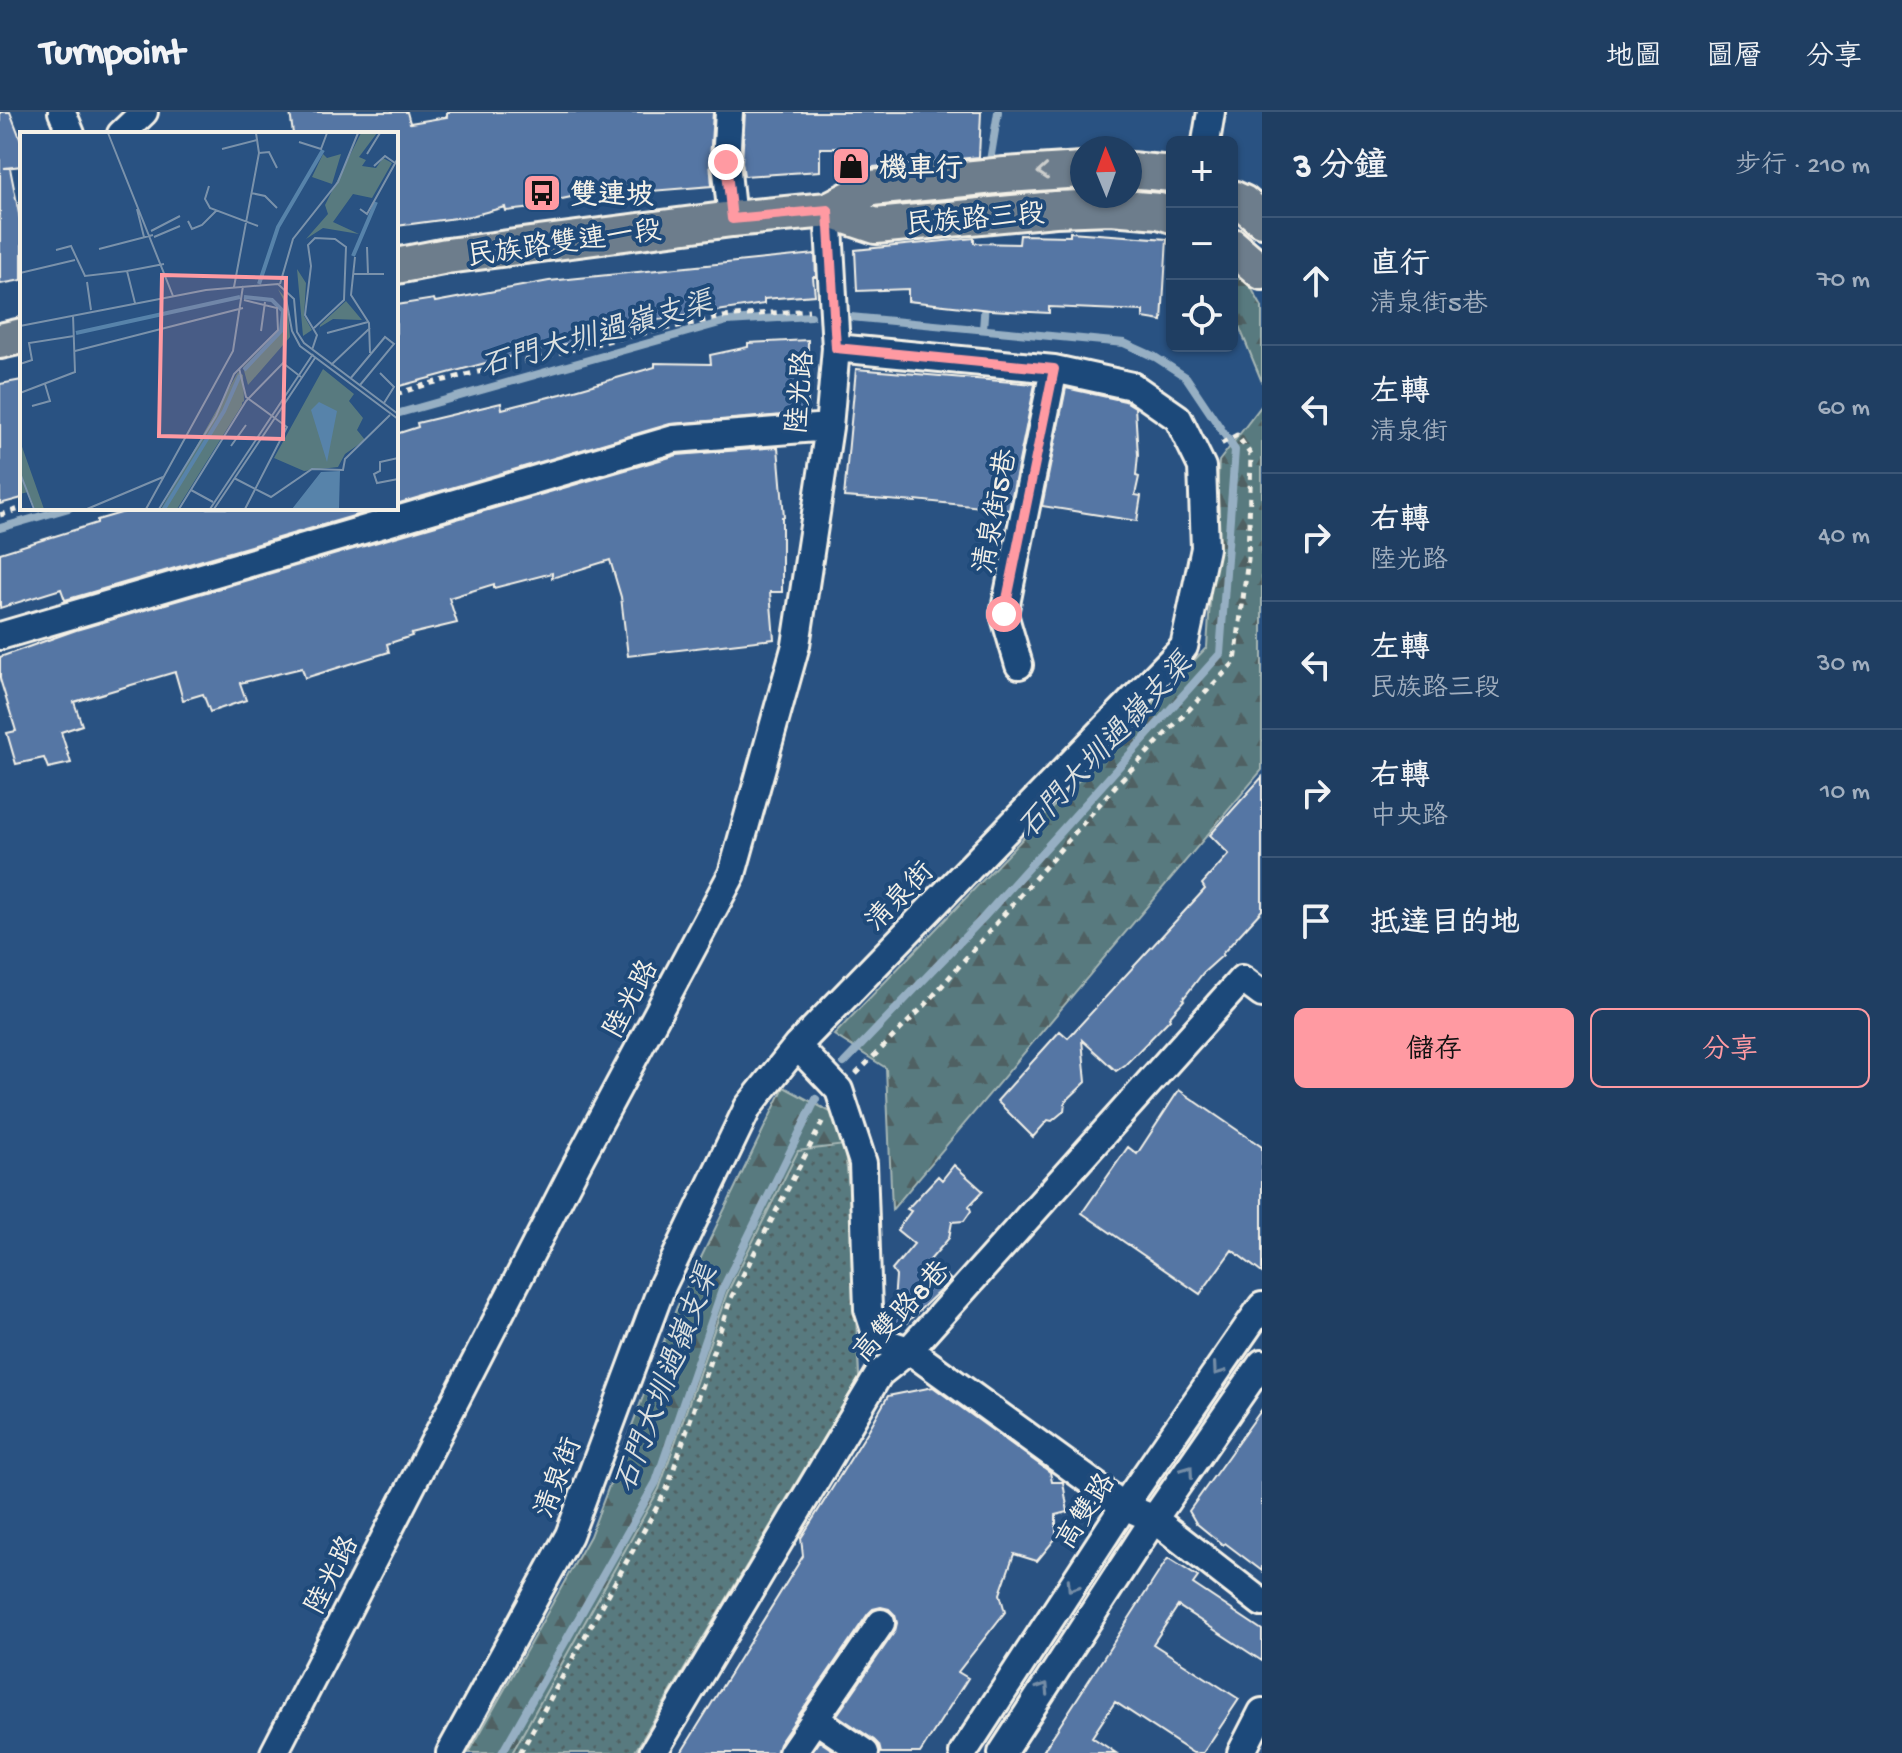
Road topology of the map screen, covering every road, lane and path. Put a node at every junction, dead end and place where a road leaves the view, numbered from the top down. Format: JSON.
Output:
{"nodes":[{"id":1,"x":62,"y":112,"type":"edge"},
{"id":2,"x":144,"y":112,"type":"edge"},
{"id":3,"x":729,"y":112,"type":"edge"},
{"id":4,"x":1211,"y":112,"type":"edge"},
{"id":5,"x":70,"y":132,"type":"edge"},
{"id":6,"x":123,"y":132,"type":"edge"},
{"id":7,"x":1207,"y":136,"type":"edge"},
{"id":8,"x":1070,"y":171,"type":"edge"},
{"id":9,"x":1142,"y":171,"type":"edge"},
{"id":10,"x":1166,"y":173,"type":"edge"},
{"id":11,"x":1238,"y":201,"type":"edge"},
{"id":12,"x":828,"y":210,"type":"junction"},
{"id":13,"x":1166,"y":213,"type":"edge"},
{"id":14,"x":732,"y":219,"type":"junction"},
{"id":15,"x":1262,"y":219,"type":"edge"},
{"id":16,"x":1238,"y":251,"type":"edge"},
{"id":17,"x":398,"y":266,"type":"edge"},
{"id":18,"x":1262,"y":272,"type":"edge"},
{"id":19,"x":834,"y":308,"type":"junction"},
{"id":20,"x":20,"y":336,"type":"edge"},
{"id":21,"x":0,"y":341,"type":"edge"},
{"id":22,"x":836,"y":348,"type":"junction"},
{"id":23,"x":1054,"y":369,"type":"junction"},
{"id":24,"x":398,"y":393,"type":"edge"},
{"id":25,"x":829,"y":427,"type":"junction"},
{"id":26,"x":1220,"y":445,"type":"dead end"},
{"id":27,"x":20,"y":509,"type":"edge"},
{"id":28,"x":0,"y":515,"type":"edge"},
{"id":29,"x":0,"y":636,"type":"edge"},
{"id":30,"x":1019,"y":665,"type":"dead end"},
{"id":31,"x":1262,"y":994,"type":"edge"},
{"id":32,"x":797,"y":1046,"type":"junction"},
{"id":33,"x":839,"y":1090,"type":"junction"},
{"id":34,"x":1262,"y":1306,"type":"edge"},
{"id":35,"x":909,"y":1350,"type":"junction"},
{"id":36,"x":1262,"y":1363,"type":"edge"},
{"id":37,"x":1124,"y":1506,"type":"junction"},
{"id":38,"x":1154,"y":1519,"type":"junction"},
{"id":39,"x":1262,"y":1603,"type":"edge"},
{"id":40,"x":881,"y":1623,"type":"dead end"},
{"id":41,"x":1262,"y":1712,"type":"edge"},
{"id":42,"x":815,"y":1719,"type":"junction"},
{"id":43,"x":274,"y":1753,"type":"edge"},
{"id":44,"x":450,"y":1753,"type":"edge"},
{"id":45,"x":520,"y":1753,"type":"edge"},
{"id":46,"x":653,"y":1753,"type":"edge"},
{"id":47,"x":792,"y":1753,"type":"edge"},
{"id":48,"x":865,"y":1753,"type":"edge"},
{"id":49,"x":963,"y":1753,"type":"edge"},
{"id":50,"x":1002,"y":1753,"type":"edge"},
{"id":51,"x":1241,"y":1753,"type":"edge"}],
"edges":[{"from":1,"to":5,"type":"street"},
{"from":2,"to":6,"type":"street"},
{"from":3,"to":14,"type":"street"},
{"from":4,"to":7,"type":"street"},
{"from":8,"to":12,"type":"main road","name":"民族路三段","one_way":true},
{"from":9,"to":10,"type":"main road"},
{"from":11,"to":15,"type":"main road"},
{"from":12,"to":13,"type":"main road","name":"民族路三段"},
{"from":12,"to":14,"type":"main road","name":"民族路三段"},
{"from":12,"to":19,"type":"street","name":"陸光路"},
{"from":14,"to":17,"type":"main road","name":"民族路雙連一段"},
{"from":16,"to":18,"type":"main road"},
{"from":19,"to":22,"type":"street","name":"陸光路"},
{"from":19,"to":24,"type":"path"},
{"from":20,"to":21,"type":"main road"},
{"from":22,"to":23,"type":"street","name":"清泉街"},
{"from":22,"to":25,"type":"street","name":"陸光路"},
{"from":23,"to":30,"type":"street","name":"清泉街5巷"},
{"from":23,"to":32,"type":"street","name":"清泉街"},
{"from":25,"to":29,"type":"street"},
{"from":25,"to":43,"type":"street","name":"陸光路"},
{"from":26,"to":33,"type":"path"},
{"from":27,"to":28,"type":"path"},
{"from":31,"to":35,"type":"street","name":"高雙路8巷"},
{"from":32,"to":33,"type":"street"},
{"from":32,"to":44,"type":"street","name":"清泉街"},
{"from":33,"to":35,"type":"street"},
{"from":33,"to":45,"type":"path"},
{"from":34,"to":37,"type":"street","name":"高雙路","one_way":true},
{"from":35,"to":37,"type":"street"},
{"from":35,"to":46,"type":"street","name":"高雙路8巷"},
{"from":38,"to":36,"type":"street","one_way":true},
{"from":37,"to":38,"type":"street"},
{"from":37,"to":49,"type":"street","name":"高雙路","one_way":true},
{"from":38,"to":39,"type":"street"},
{"from":50,"to":38,"type":"street","one_way":true},
{"from":40,"to":42,"type":"street"},
{"from":41,"to":51,"type":"street"},
{"from":42,"to":47,"type":"street"},
{"from":42,"to":48,"type":"street"}]}
